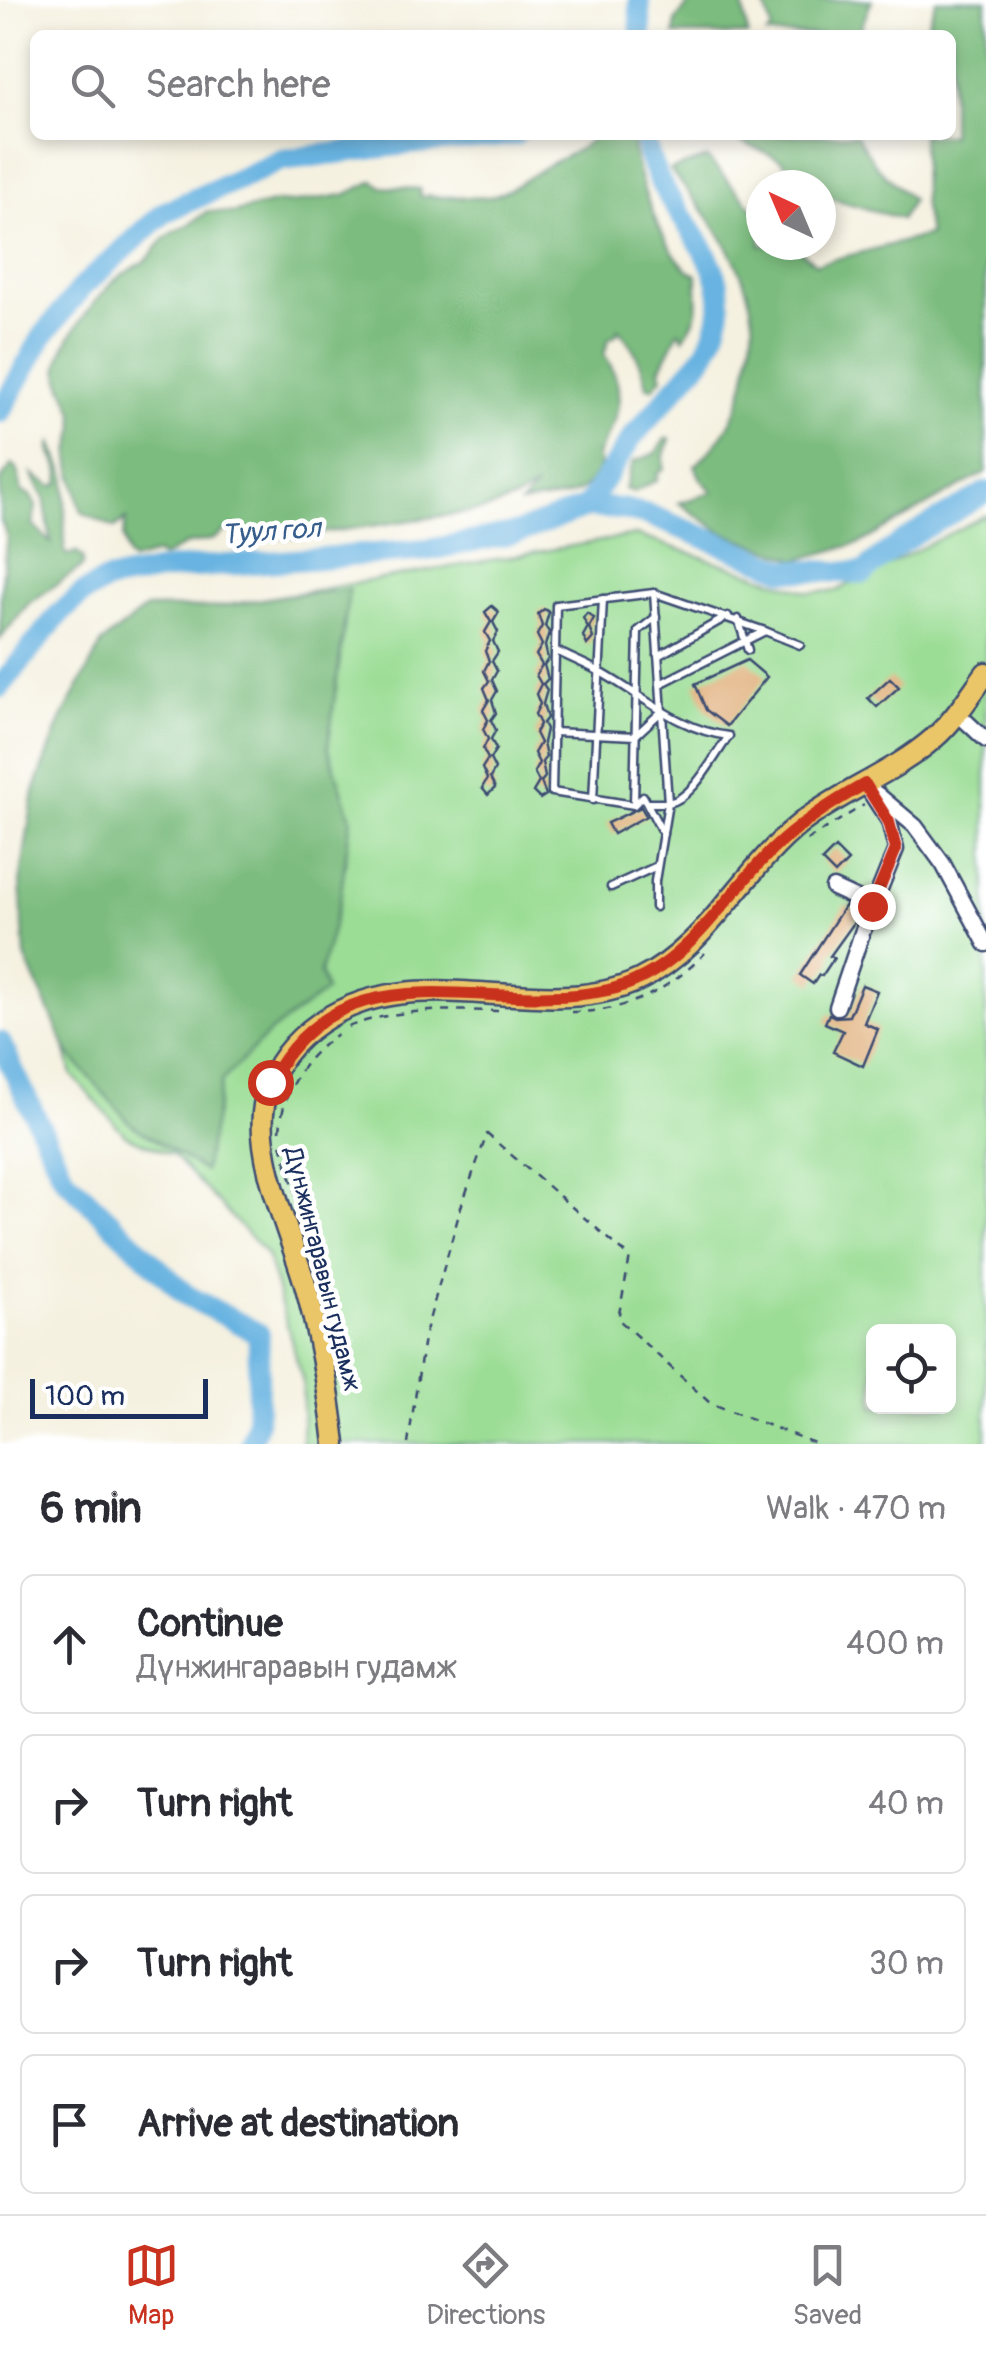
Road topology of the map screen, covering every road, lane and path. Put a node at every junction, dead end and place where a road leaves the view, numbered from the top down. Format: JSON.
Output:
{"nodes":[{"id":1,"x":654,"y":593,"type":"junction"},
{"id":2,"x":603,"y":599,"type":"junction"},
{"id":3,"x":728,"y":616,"type":"junction"},
{"id":4,"x":656,"y":617,"type":"junction"},
{"id":5,"x":738,"y":619,"type":"junction"},
{"id":6,"x":765,"y":630,"type":"junction"},
{"id":7,"x":800,"y":645,"type":"dead end"},
{"id":8,"x":747,"y":647,"type":"junction"},
{"id":9,"x":556,"y":651,"type":"junction"},
{"id":10,"x":658,"y":656,"type":"junction"},
{"id":11,"x":598,"y":671,"type":"junction"},
{"id":12,"x":986,"y":673,"type":"edge"},
{"id":13,"x":660,"y":684,"type":"junction"},
{"id":14,"x":636,"y":693,"type":"junction"},
{"id":15,"x":662,"y":711,"type":"junction"},
{"id":16,"x":957,"y":713,"type":"junction"},
{"id":17,"x":553,"y":732,"type":"junction"},
{"id":18,"x":596,"y":736,"type":"junction"},
{"id":19,"x":635,"y":736,"type":"junction"},
{"id":20,"x":986,"y":740,"type":"edge"},
{"id":21,"x":869,"y":791,"type":"junction"},
{"id":22,"x":593,"y":800,"type":"junction"},
{"id":23,"x":647,"y":803,"type":"junction"},
{"id":24,"x":668,"y":803,"type":"junction"},
{"id":25,"x":634,"y":805,"type":"junction"},
{"id":26,"x":663,"y":834,"type":"junction"},
{"id":27,"x":806,"y":841,"type":"dead end"},
{"id":28,"x":658,"y":865,"type":"junction"},
{"id":29,"x":611,"y":887,"type":"dead end"},
{"id":30,"x":833,"y":888,"type":"dead end"},
{"id":31,"x":656,"y":906,"type":"dead end"},
{"id":32,"x":872,"y":906,"type":"junction"},
{"id":33,"x":986,"y":944,"type":"edge"},
{"id":34,"x":710,"y":947,"type":"dead end"},
{"id":35,"x":838,"y":1007,"type":"dead end"},
{"id":36,"x":510,"y":1012,"type":"dead end"},
{"id":37,"x":569,"y":1012,"type":"dead end"},
{"id":38,"x":315,"y":1258,"type":"dead end"},
{"id":39,"x":325,"y":1294,"type":"dead end"},
{"id":40,"x":336,"y":1340,"type":"dead end"},
{"id":41,"x":335,"y":1444,"type":"edge"},
{"id":42,"x":408,"y":1444,"type":"edge"},
{"id":43,"x":817,"y":1444,"type":"edge"}],
"edges":[{"from":1,"to":2,"type":"lane"},
{"from":1,"to":3,"type":"lane"},
{"from":1,"to":4,"type":"lane"},
{"from":2,"to":9,"type":"lane"},
{"from":2,"to":11,"type":"lane"},
{"from":3,"to":5,"type":"lane"},
{"from":3,"to":10,"type":"lane"},
{"from":4,"to":10,"type":"lane"},
{"from":4,"to":14,"type":"lane"},
{"from":5,"to":6,"type":"lane"},
{"from":5,"to":8,"type":"lane"},
{"from":6,"to":7,"type":"lane"},
{"from":6,"to":8,"type":"lane"},
{"from":8,"to":13,"type":"lane"},
{"from":9,"to":11,"type":"lane"},
{"from":9,"to":17,"type":"lane"},
{"from":10,"to":13,"type":"lane"},
{"from":11,"to":14,"type":"lane"},
{"from":11,"to":18,"type":"lane"},
{"from":12,"to":16,"type":"main road","name":"Дүнжингаравын гудамж"},
{"from":13,"to":15,"type":"lane"},
{"from":14,"to":15,"type":"lane"},
{"from":14,"to":19,"type":"lane"},
{"from":15,"to":19,"type":"lane"},
{"from":15,"to":24,"type":"lane"},
{"from":15,"to":24,"type":"lane"},
{"from":16,"to":20,"type":"street"},
{"from":16,"to":21,"type":"main road","name":"Дүнжингаравын гудамж"},
{"from":17,"to":18,"type":"lane"},
{"from":17,"to":22,"type":"lane"},
{"from":18,"to":19,"type":"lane"},
{"from":18,"to":22,"type":"lane"},
{"from":19,"to":25,"type":"lane"},
{"from":21,"to":27,"type":"path"},
{"from":21,"to":32,"type":"street"},
{"from":21,"to":33,"type":"street"},
{"from":21,"to":41,"type":"main road","name":"Дүнжингаравын гудамж"},
{"from":22,"to":25,"type":"lane"},
{"from":23,"to":24,"type":"lane"},
{"from":23,"to":25,"type":"lane"},
{"from":23,"to":26,"type":"lane"},
{"from":24,"to":26,"type":"lane"},
{"from":26,"to":28,"type":"lane"},
{"from":28,"to":29,"type":"lane"},
{"from":28,"to":31,"type":"lane"},
{"from":30,"to":32,"type":"street"},
{"from":32,"to":35,"type":"street"},
{"from":34,"to":37,"type":"path"},
{"from":36,"to":38,"type":"path"},
{"from":39,"to":40,"type":"path"},
{"from":42,"to":43,"type":"path"}]}
